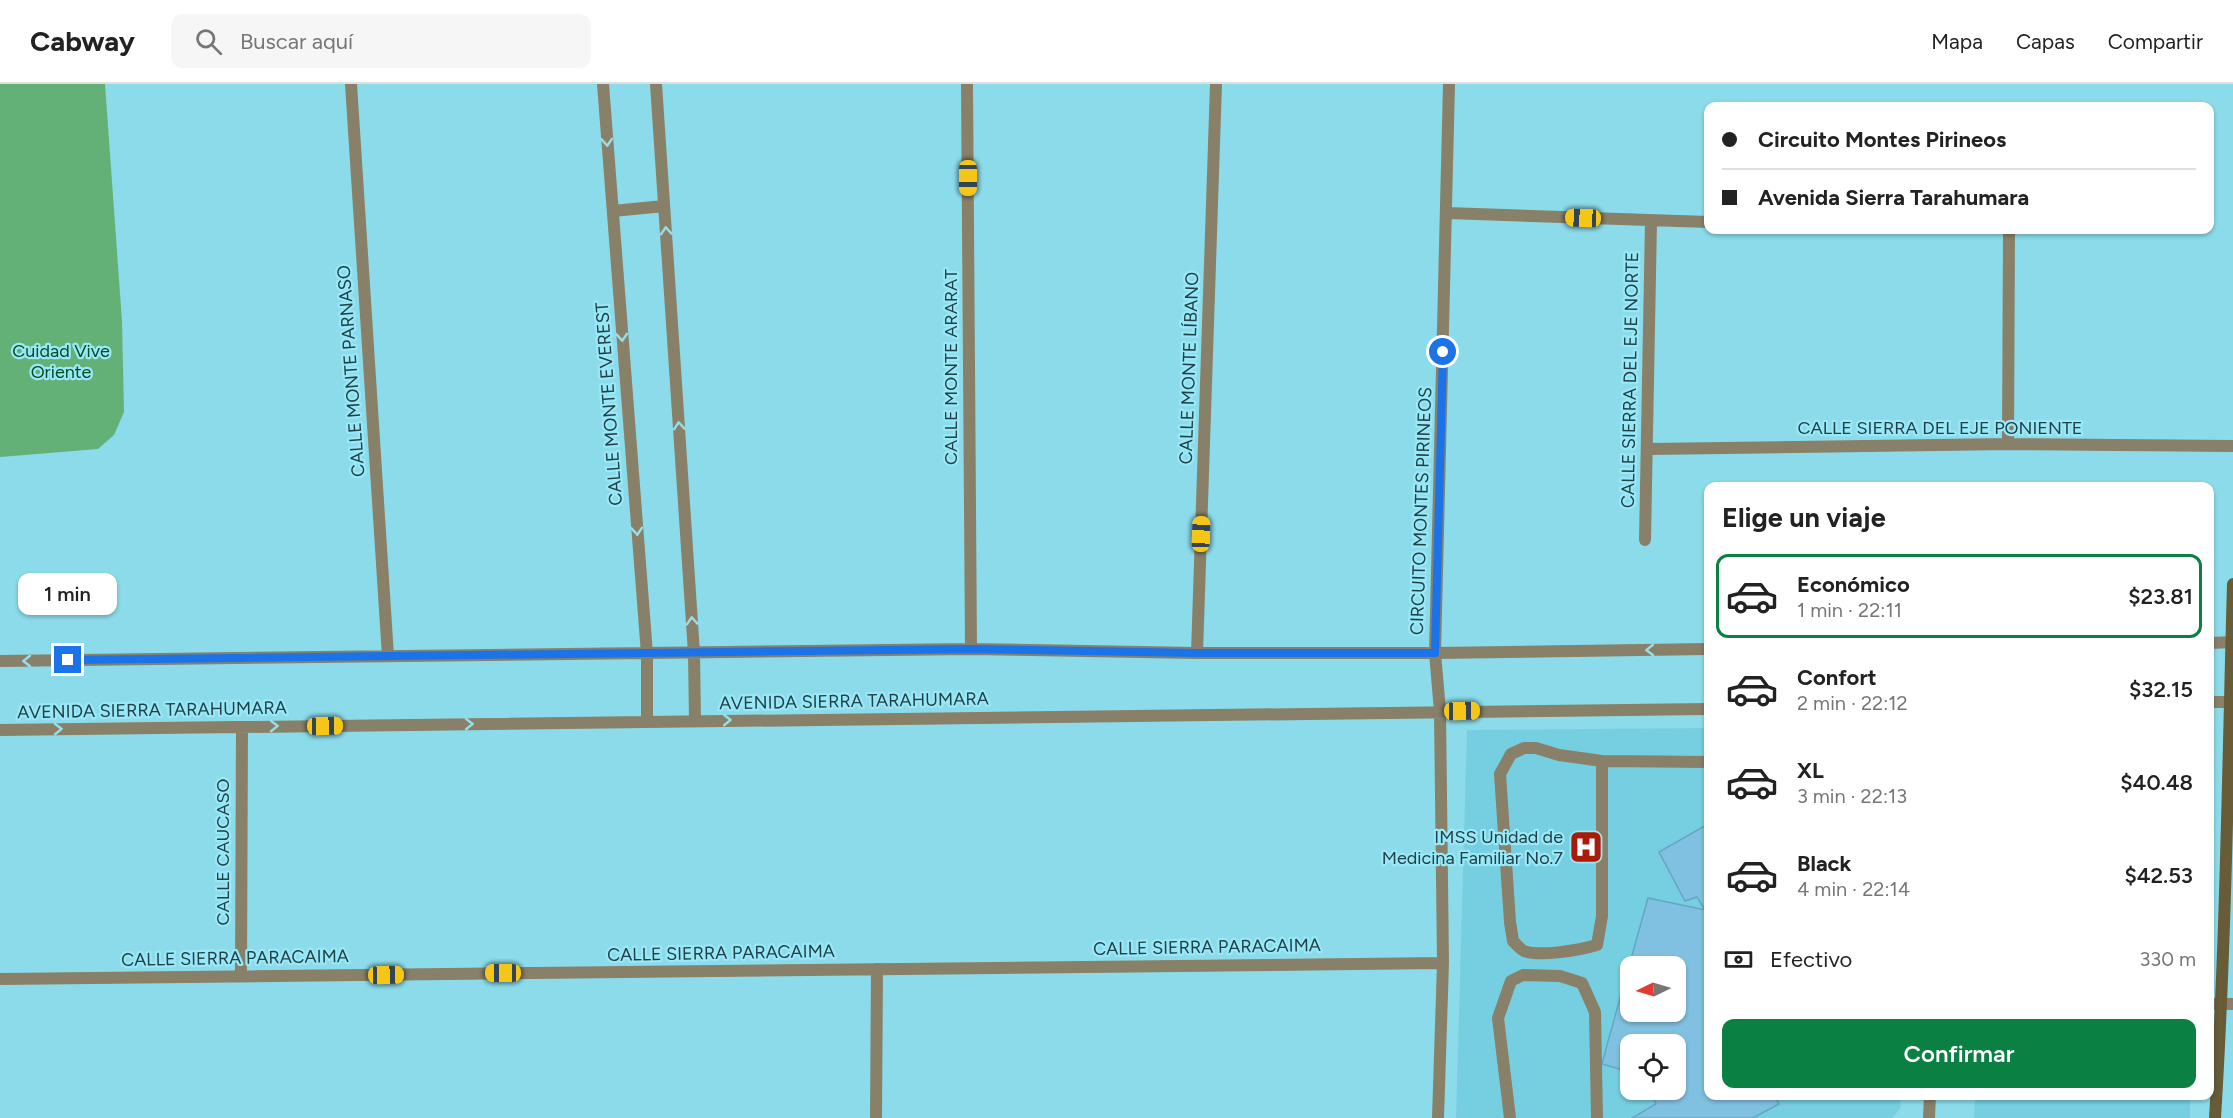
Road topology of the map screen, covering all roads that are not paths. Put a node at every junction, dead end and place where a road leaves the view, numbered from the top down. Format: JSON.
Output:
{"nodes":[{"id":1,"x":351,"y":84,"type":"edge"},
{"id":2,"x":603,"y":84,"type":"edge"},
{"id":3,"x":656,"y":84,"type":"edge"},
{"id":4,"x":967,"y":84,"type":"edge"},
{"id":5,"x":1216,"y":84,"type":"edge"},
{"id":6,"x":1449,"y":84,"type":"edge"},
{"id":7,"x":664,"y":206,"type":"junction"},
{"id":8,"x":612,"y":210,"type":"junction"},
{"id":9,"x":1447,"y":213,"type":"junction"},
{"id":10,"x":1651,"y":221,"type":"junction"},
{"id":11,"x":1704,"y":222,"type":"edge"},
{"id":12,"x":2009,"y":234,"type":"edge"},
{"id":13,"x":2008,"y":444,"type":"junction"},
{"id":14,"x":2233,"y":446,"type":"edge"},
{"id":15,"x":1648,"y":449,"type":"junction"},
{"id":16,"x":1645,"y":540,"type":"dead end"},
{"id":17,"x":2233,"y":584,"type":"edge"},
{"id":18,"x":2232,"y":642,"type":"edge"},
{"id":19,"x":2214,"y":643,"type":"edge"},
{"id":20,"x":971,"y":649,"type":"junction"},
{"id":21,"x":1704,"y":650,"type":"edge"},
{"id":22,"x":694,"y":653,"type":"junction"},
{"id":23,"x":1197,"y":653,"type":"junction"},
{"id":24,"x":1435,"y":653,"type":"junction"},
{"id":25,"x":647,"y":654,"type":"junction"},
{"id":26,"x":388,"y":656,"type":"junction"},
{"id":27,"x":0,"y":661,"type":"edge"},
{"id":28,"x":2214,"y":702,"type":"edge"},
{"id":29,"x":2232,"y":702,"type":"edge"},
{"id":30,"x":1704,"y":709,"type":"edge"},
{"id":31,"x":1440,"y":711,"type":"junction"},
{"id":32,"x":695,"y":721,"type":"junction"},
{"id":33,"x":647,"y":722,"type":"junction"},
{"id":34,"x":242,"y":727,"type":"junction"},
{"id":35,"x":0,"y":730,"type":"edge"},
{"id":36,"x":1602,"y":761,"type":"junction"},
{"id":37,"x":1704,"y":762,"type":"edge"},
{"id":38,"x":1443,"y":963,"type":"junction"},
{"id":39,"x":877,"y":969,"type":"junction"},
{"id":40,"x":241,"y":976,"type":"junction"},
{"id":41,"x":0,"y":979,"type":"edge"},
{"id":42,"x":2222,"y":1004,"type":"edge"},
{"id":43,"x":1930,"y":1100,"type":"edge"},
{"id":44,"x":876,"y":1118,"type":"edge"},
{"id":45,"x":1438,"y":1118,"type":"edge"},
{"id":46,"x":1510,"y":1118,"type":"edge"},
{"id":47,"x":1597,"y":1118,"type":"edge"},
{"id":48,"x":1929,"y":1118,"type":"edge"},
{"id":49,"x":2216,"y":1118,"type":"edge"}],
"edges":[{"from":1,"to":26,"type":"street","name":"CALLE MONTE PARNASO"},
{"from":2,"to":8,"type":"street","name":"CALLE MONTE EVEREST","one_way":true},
{"from":3,"to":7,"type":"street"},
{"from":4,"to":20,"type":"street","name":"CALLE MONTE ARARAT"},
{"from":5,"to":23,"type":"street","name":"CALLE MONTE LÍBANO"},
{"from":6,"to":9,"type":"street","name":"CIRCUITO MONTES PIRINEOS"},
{"from":7,"to":8,"type":"street"},
{"from":22,"to":7,"type":"street","one_way":true},
{"from":8,"to":25,"type":"street","name":"CALLE MONTE EVEREST","one_way":true},
{"from":9,"to":10,"type":"street"},
{"from":9,"to":24,"type":"street","name":"CIRCUITO MONTES PIRINEOS"},
{"from":10,"to":11,"type":"street"},
{"from":10,"to":15,"type":"street","name":"CALLE SIERRA DEL EJE NORTE"},
{"from":12,"to":13,"type":"street"},
{"from":13,"to":14,"type":"street","name":"CALLE SIERRA DEL EJE PONIENTE"},
{"from":13,"to":15,"type":"street","name":"CALLE SIERRA DEL EJE PONIENTE"},
{"from":15,"to":16,"type":"street","name":"CALLE SIERRA DEL EJE NORTE"},
{"from":17,"to":18,"type":"street"},
{"from":18,"to":19,"type":"street"},
{"from":18,"to":29,"type":"street"},
{"from":20,"to":22,"type":"street"},
{"from":20,"to":23,"type":"street"},
{"from":21,"to":24,"type":"street","one_way":true},
{"from":22,"to":25,"type":"street"},
{"from":22,"to":32,"type":"street"},
{"from":23,"to":24,"type":"street"},
{"from":24,"to":31,"type":"street","name":"CIRCUITO MONTES PIRINEOS"},
{"from":25,"to":26,"type":"street"},
{"from":25,"to":33,"type":"street","name":"CALLE MONTE EVEREST"},
{"from":26,"to":27,"type":"street","one_way":true},
{"from":28,"to":29,"type":"street"},
{"from":29,"to":42,"type":"street"},
{"from":30,"to":31,"type":"street","name":"AVENIDA SIERRA TARAHUMARA"},
{"from":32,"to":31,"type":"street","name":"AVENIDA SIERRA TARAHUMARA","one_way":true},
{"from":31,"to":38,"type":"street","name":"CIRCUITO MONTES PIRINEOS"},
{"from":32,"to":33,"type":"street","name":"AVENIDA SIERRA TARAHUMARA"},
{"from":34,"to":33,"type":"street","name":"AVENIDA SIERRA TARAHUMARA","one_way":true},
{"from":35,"to":34,"type":"street","name":"AVENIDA SIERRA TARAHUMARA","one_way":true},
{"from":34,"to":40,"type":"street","name":"CALLE CAUCASO"},
{"from":36,"to":36,"type":"street"},
{"from":36,"to":37,"type":"street"},
{"from":38,"to":39,"type":"street","name":"CALLE SIERRA PARACAIMA"},
{"from":38,"to":45,"type":"street","name":"CIRCUITO MONTES PIRINEOS"},
{"from":39,"to":40,"type":"street","name":"CALLE SIERRA PARACAIMA"},
{"from":39,"to":44,"type":"street"},
{"from":40,"to":41,"type":"street","name":"CALLE SIERRA PARACAIMA"},
{"from":42,"to":49,"type":"street"},
{"from":43,"to":48,"type":"street"},
{"from":46,"to":47,"type":"street"}]}
